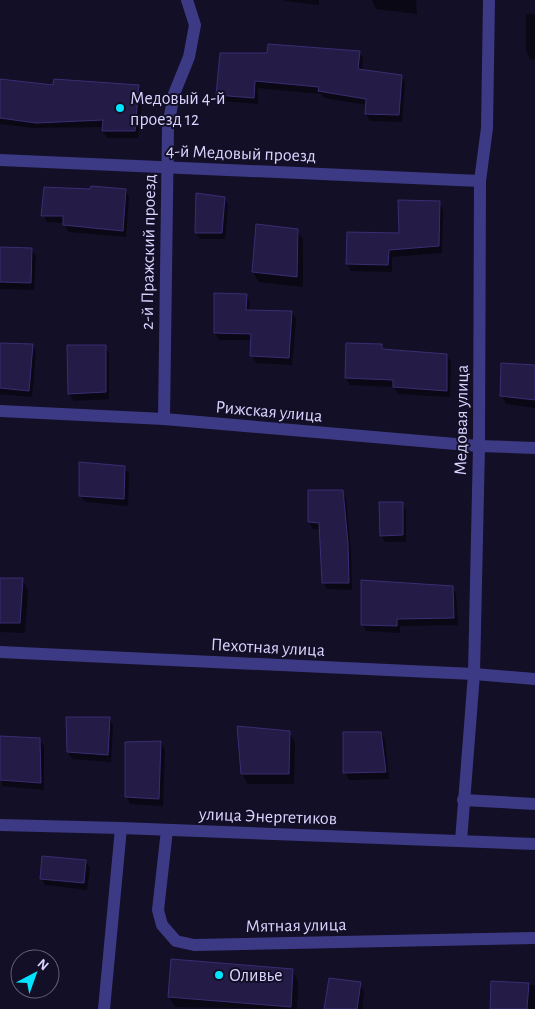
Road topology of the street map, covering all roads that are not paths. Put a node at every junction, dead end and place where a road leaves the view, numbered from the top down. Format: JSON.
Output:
{"nodes":[{"id":1,"x":187,"y":0,"type":"edge"},
{"id":2,"x":489,"y":0,"type":"edge"},
{"id":3,"x":0,"y":160,"type":"edge"},
{"id":4,"x":166,"y":168,"type":"junction"},
{"id":5,"x":480,"y":181,"type":"junction"},
{"id":6,"x":0,"y":411,"type":"edge"},
{"id":7,"x":164,"y":419,"type":"junction"},
{"id":8,"x":479,"y":446,"type":"junction"},
{"id":9,"x":535,"y":448,"type":"edge"},
{"id":10,"x":0,"y":652,"type":"edge"},
{"id":11,"x":474,"y":674,"type":"junction"},
{"id":12,"x":535,"y":679,"type":"edge"},
{"id":13,"x":464,"y":800,"type":"junction"},
{"id":14,"x":535,"y":804,"type":"edge"},
{"id":15,"x":0,"y":825,"type":"edge"},
{"id":16,"x":121,"y":828,"type":"junction"},
{"id":17,"x":167,"y":830,"type":"junction"},
{"id":18,"x":461,"y":841,"type":"junction"},
{"id":19,"x":535,"y":844,"type":"edge"},
{"id":20,"x":535,"y":938,"type":"edge"},
{"id":21,"x":104,"y":1009,"type":"edge"}],
"edges":[{"from":1,"to":4,"type":"street","name":"2-й Пражский проезд"},
{"from":2,"to":5,"type":"street","name":"Медовая улица"},
{"from":3,"to":4,"type":"street","name":"4-й Медовый проезд"},
{"from":4,"to":5,"type":"street","name":"4-й Медовый проезд"},
{"from":4,"to":7,"type":"street","name":"2-й Пражский проезд"},
{"from":5,"to":8,"type":"street","name":"Медовая улица"},
{"from":6,"to":7,"type":"street","name":"Рижская улица"},
{"from":7,"to":8,"type":"street","name":"Рижская улица"},
{"from":8,"to":9,"type":"street","name":"Рижская улица"},
{"from":8,"to":11,"type":"street","name":"Медовая улица"},
{"from":10,"to":11,"type":"street","name":"Пехотная улица"},
{"from":11,"to":12,"type":"street","name":"Пехотная улица"},
{"from":11,"to":13,"type":"street","name":"Медовая улица"},
{"from":13,"to":14,"type":"street"},
{"from":13,"to":18,"type":"street","name":"Медовая улица"},
{"from":15,"to":16,"type":"street","name":"улица Энергетиков"},
{"from":16,"to":17,"type":"street","name":"улица Энергетиков"},
{"from":16,"to":21,"type":"street"},
{"from":17,"to":18,"type":"street","name":"улица Энергетиков"},
{"from":17,"to":20,"type":"street","name":"Мятная улица"},
{"from":18,"to":19,"type":"street","name":"улица Энергетиков"}]}
